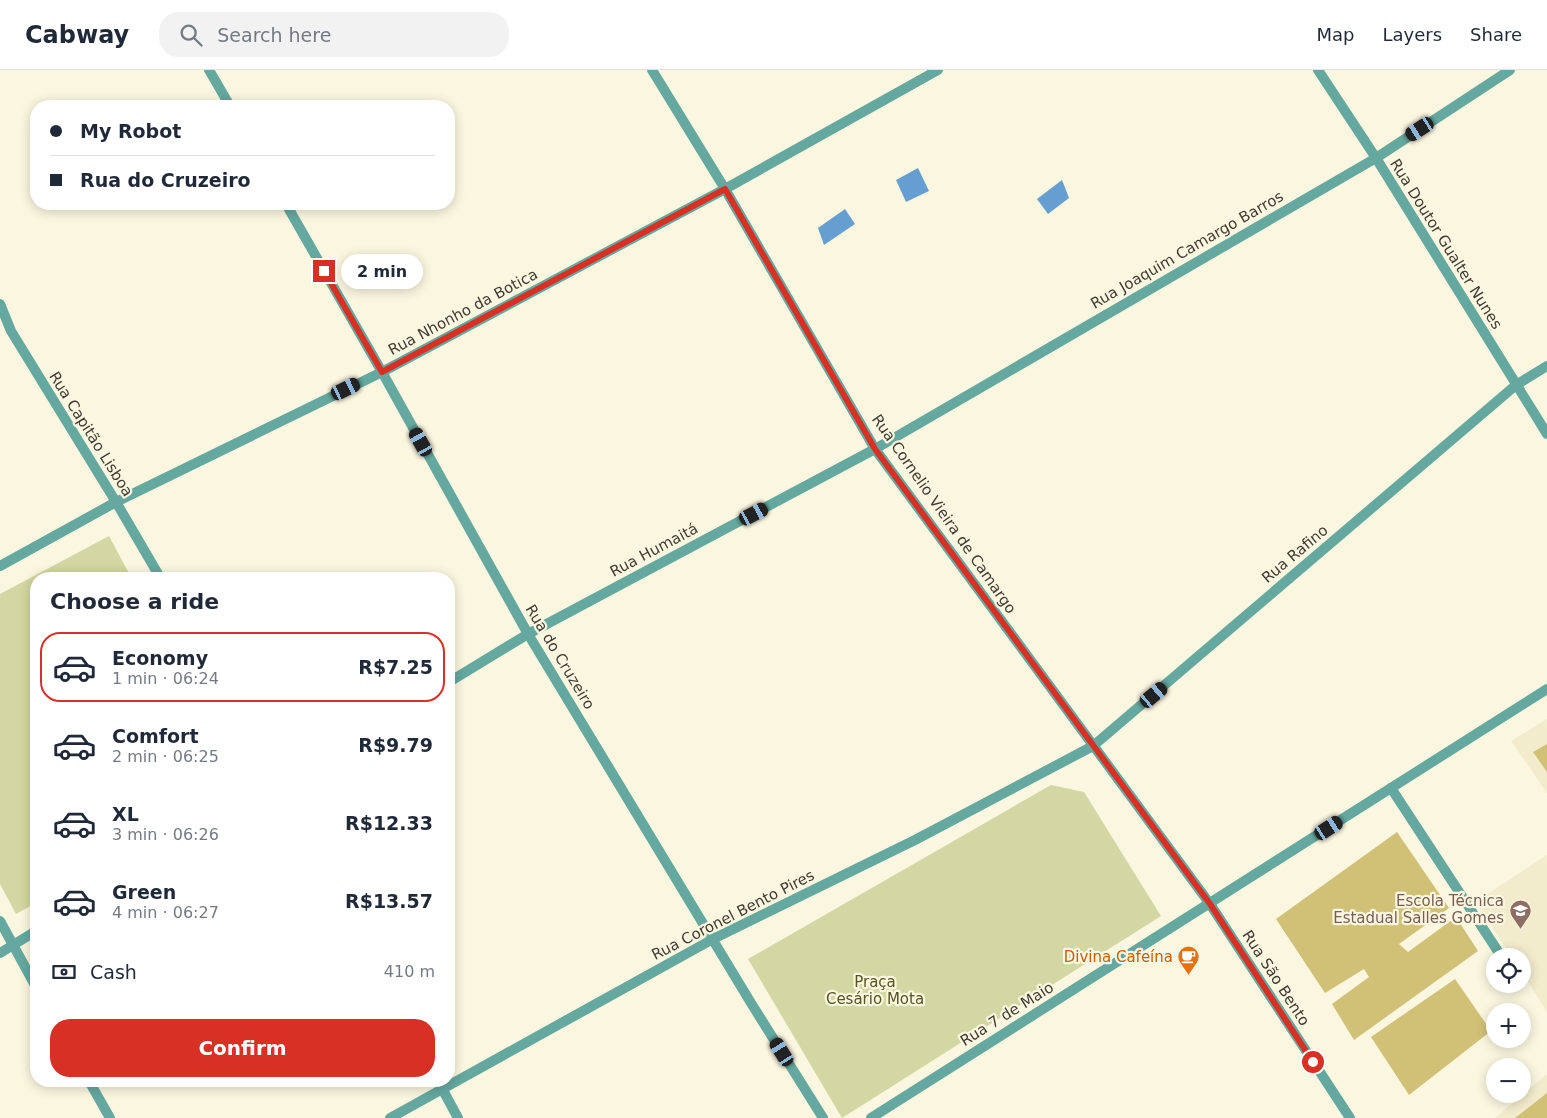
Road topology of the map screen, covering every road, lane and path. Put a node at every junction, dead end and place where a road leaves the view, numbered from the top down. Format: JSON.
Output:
{"nodes":[{"id":1,"x":209,"y":70,"type":"edge"},
{"id":2,"x":652,"y":70,"type":"edge"},
{"id":3,"x":938,"y":70,"type":"edge"},
{"id":4,"x":1318,"y":70,"type":"edge"},
{"id":5,"x":1510,"y":70,"type":"edge"},
{"id":6,"x":226,"y":100,"type":"edge"},
{"id":7,"x":1376,"y":158,"type":"junction"},
{"id":8,"x":725,"y":189,"type":"junction"},
{"id":9,"x":289,"y":210,"type":"edge"},
{"id":10,"x":0,"y":304,"type":"edge"},
{"id":11,"x":1547,"y":366,"type":"edge"},
{"id":12,"x":382,"y":372,"type":"junction"},
{"id":13,"x":1516,"y":385,"type":"junction"},
{"id":14,"x":1547,"y":434,"type":"edge"},
{"id":15,"x":875,"y":449,"type":"junction"},
{"id":16,"x":116,"y":502,"type":"junction"},
{"id":17,"x":0,"y":566,"type":"edge"},
{"id":18,"x":157,"y":572,"type":"edge"},
{"id":19,"x":528,"y":634,"type":"junction"},
{"id":20,"x":455,"y":678,"type":"edge"},
{"id":21,"x":1547,"y":689,"type":"edge"},
{"id":22,"x":1093,"y":746,"type":"junction"},
{"id":23,"x":1391,"y":788,"type":"junction"},
{"id":24,"x":1210,"y":904,"type":"junction"},
{"id":25,"x":0,"y":921,"type":"edge"},
{"id":26,"x":30,"y":935,"type":"edge"},
{"id":27,"x":713,"y":939,"type":"junction"},
{"id":28,"x":13,"y":945,"type":"junction"},
{"id":29,"x":1496,"y":948,"type":"edge"},
{"id":30,"x":0,"y":953,"type":"edge"},
{"id":31,"x":30,"y":976,"type":"edge"},
{"id":32,"x":455,"y":1078,"type":"edge"},
{"id":33,"x":92,"y":1087,"type":"edge"},
{"id":34,"x":438,"y":1087,"type":"edge"},
{"id":35,"x":441,"y":1087,"type":"edge"},
{"id":36,"x":110,"y":1118,"type":"edge"},
{"id":37,"x":390,"y":1118,"type":"edge"},
{"id":38,"x":458,"y":1118,"type":"edge"},
{"id":39,"x":823,"y":1118,"type":"edge"},
{"id":40,"x":871,"y":1118,"type":"edge"},
{"id":41,"x":1350,"y":1118,"type":"edge"}],
"edges":[{"from":1,"to":6,"type":"street"},
{"from":2,"to":8,"type":"street","name":"Rua Cornelio Vieira de Camargo"},
{"from":3,"to":8,"type":"street","name":"Rua Nhonho da Botica"},
{"from":4,"to":7,"type":"street","name":"Rua Doutor Gualter Nunes"},
{"from":5,"to":7,"type":"street","name":"Rua Joaquim Camargo Barros"},
{"from":7,"to":13,"type":"street","name":"Rua Doutor Gualter Nunes"},
{"from":7,"to":15,"type":"street","name":"Rua Joaquim Camargo Barros"},
{"from":8,"to":12,"type":"street","name":"Rua Nhonho da Botica"},
{"from":8,"to":15,"type":"street","name":"Rua Cornelio Vieira de Camargo"},
{"from":9,"to":12,"type":"street","name":"Rua do Cruzeiro"},
{"from":10,"to":16,"type":"street","name":"Rua Capitão Lisboa"},
{"from":11,"to":13,"type":"street","name":"Rua Rafino"},
{"from":12,"to":16,"type":"street","name":"Rua Nhonho da Botica"},
{"from":12,"to":19,"type":"street","name":"Rua do Cruzeiro"},
{"from":13,"to":14,"type":"street","name":"Rua Doutor Gualter Nunes"},
{"from":13,"to":22,"type":"street","name":"Rua Rafino"},
{"from":15,"to":19,"type":"street","name":"Rua Humaitá"},
{"from":15,"to":22,"type":"street","name":"Rua Cornelio Vieira de Camargo"},
{"from":16,"to":17,"type":"street","name":"Rua Nhonho da Botica"},
{"from":16,"to":18,"type":"street","name":"Rua Capitão Lisboa"},
{"from":19,"to":20,"type":"street","name":"Rua Humaitá"},
{"from":19,"to":27,"type":"street","name":"Rua do Cruzeiro"},
{"from":21,"to":23,"type":"street","name":"Rua 7 de Maio"},
{"from":22,"to":24,"type":"street","name":"Rua Cornelio Vieira de Camargo"},
{"from":22,"to":27,"type":"street","name":"Rua Coronel Bento Pires"},
{"from":23,"to":24,"type":"street","name":"Rua 7 de Maio"},
{"from":23,"to":29,"type":"street"},
{"from":24,"to":40,"type":"street","name":"Rua 7 de Maio"},
{"from":24,"to":41,"type":"street","name":"Rua São Bento"},
{"from":25,"to":28,"type":"street"},
{"from":26,"to":28,"type":"street"},
{"from":27,"to":32,"type":"street","name":"Rua Coronel Bento Pires"},
{"from":27,"to":39,"type":"street","name":"Rua do Cruzeiro"},
{"from":28,"to":30,"type":"street"},
{"from":28,"to":31,"type":"street"},
{"from":33,"to":36,"type":"street"},
{"from":34,"to":37,"type":"street","name":"Rua Coronel Bento Pires"},
{"from":35,"to":38,"type":"street"}]}
